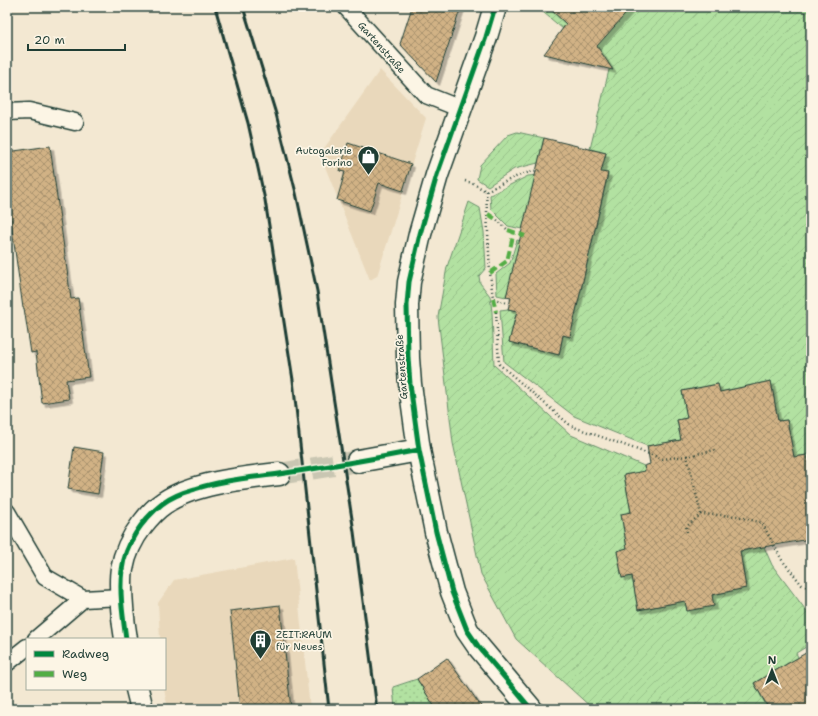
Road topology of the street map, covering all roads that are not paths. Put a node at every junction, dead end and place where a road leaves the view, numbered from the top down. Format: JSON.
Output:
{"nodes":[{"id":1,"x":346,"y":7,"type":"edge"},
{"id":2,"x":495,"y":7,"type":"edge"},
{"id":3,"x":461,"y":109,"type":"junction"},
{"id":4,"x":7,"y":112,"type":"edge"},
{"id":5,"x":75,"y":122,"type":"dead end"},
{"id":6,"x":419,"y":450,"type":"junction"},
{"id":7,"x":358,"y":461,"type":"tunnel mouth"},
{"id":8,"x":279,"y":474,"type":"tunnel mouth"},
{"id":9,"x":7,"y":512,"type":"edge"},
{"id":10,"x":121,"y":597,"type":"junction"},
{"id":11,"x":83,"y":599,"type":"junction"},
{"id":12,"x":37,"y":638,"type":"edge"},
{"id":13,"x":126,"y":638,"type":"edge"},
{"id":14,"x":26,"y":648,"type":"edge"},
{"id":15,"x":7,"y":663,"type":"edge"},
{"id":16,"x":137,"y":690,"type":"edge"},
{"id":17,"x":142,"y":709,"type":"edge"},
{"id":18,"x":531,"y":709,"type":"edge"}],
"edges":[{"from":1,"to":3,"type":"lane","name":"Gartenstraße"},
{"from":2,"to":3,"type":"street","name":"Gartenstraße"},
{"from":3,"to":6,"type":"street","name":"Gartenstraße"},
{"from":4,"to":5,"type":"lane"},
{"from":6,"to":7,"type":"street"},
{"from":6,"to":18,"type":"street","name":"Gartenstraße"},
{"from":8,"to":10,"type":"street"},
{"from":9,"to":11,"type":"lane"},
{"from":10,"to":11,"type":"lane"},
{"from":10,"to":13,"type":"street"},
{"from":11,"to":12,"type":"lane"},
{"from":14,"to":15,"type":"lane"},
{"from":16,"to":17,"type":"street"}]}
